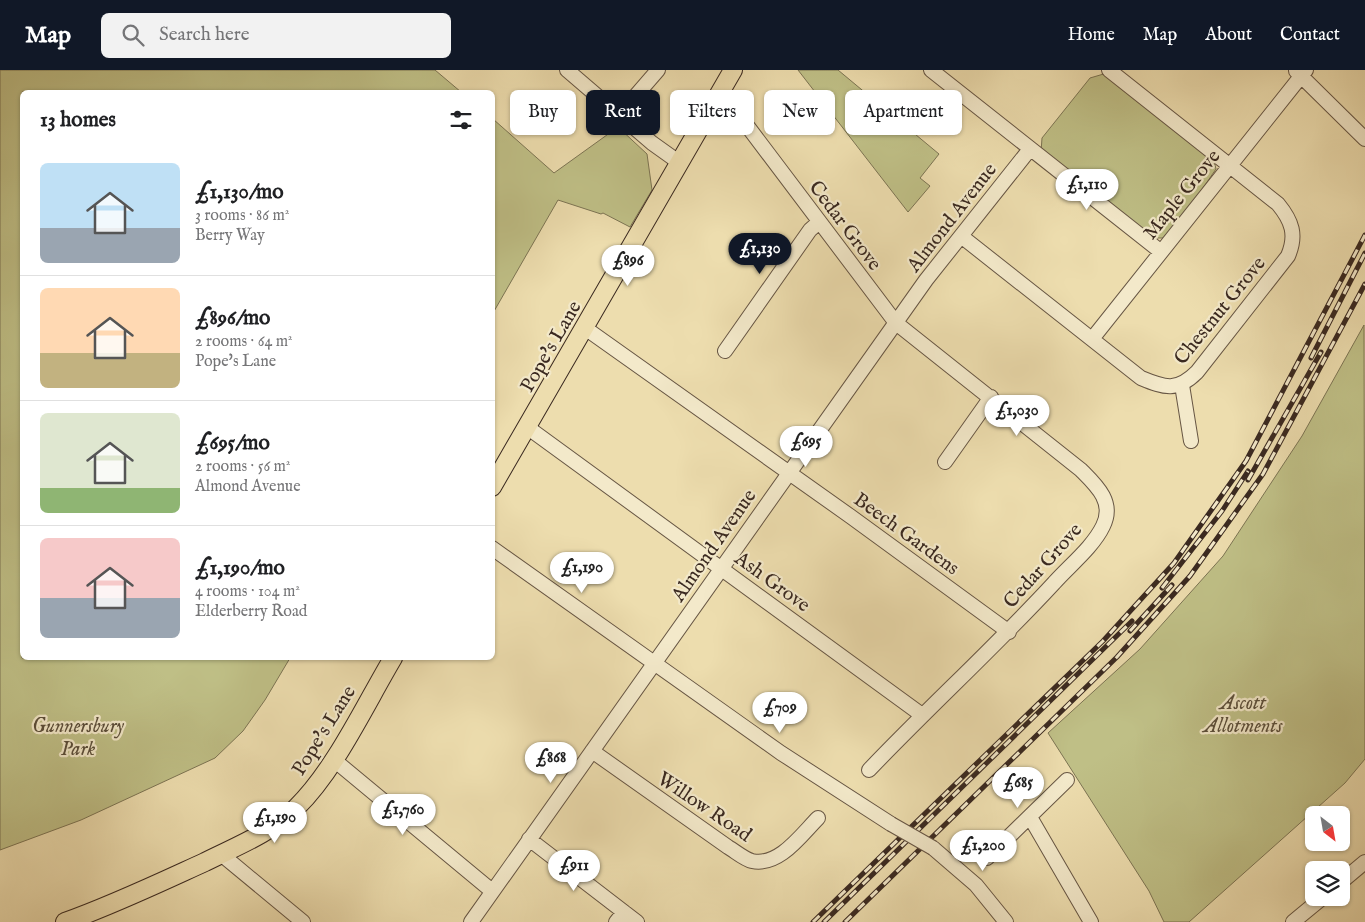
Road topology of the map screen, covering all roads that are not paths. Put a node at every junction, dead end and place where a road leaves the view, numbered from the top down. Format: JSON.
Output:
{"nodes":[{"id":1,"x":658,"y":70,"type":"edge"},
{"id":2,"x":733,"y":70,"type":"edge"},
{"id":3,"x":931,"y":70,"type":"edge"},
{"id":4,"x":1109,"y":70,"type":"edge"},
{"id":5,"x":571,"y":71,"type":"edge"},
{"id":6,"x":1301,"y":72,"type":"edge"},
{"id":7,"x":592,"y":90,"type":"edge"},
{"id":8,"x":641,"y":90,"type":"edge"},
{"id":9,"x":722,"y":90,"type":"edge"},
{"id":10,"x":1362,"y":131,"type":"edge"},
{"id":11,"x":644,"y":135,"type":"edge"},
{"id":12,"x":696,"y":135,"type":"edge"},
{"id":13,"x":754,"y":135,"type":"edge"},
{"id":14,"x":1030,"y":149,"type":"junction"},
{"id":15,"x":680,"y":163,"type":"junction"},
{"id":16,"x":1230,"y":166,"type":"junction"},
{"id":17,"x":819,"y":222,"type":"junction"},
{"id":18,"x":961,"y":236,"type":"junction"},
{"id":19,"x":1160,"y":251,"type":"junction"},
{"id":20,"x":896,"y":323,"type":"junction"},
{"id":21,"x":585,"y":328,"type":"junction"},
{"id":22,"x":1092,"y":339,"type":"junction"},
{"id":23,"x":725,"y":351,"type":"dead end"},
{"id":24,"x":1182,"y":385,"type":"junction"},
{"id":25,"x":991,"y":397,"type":"junction"},
{"id":26,"x":527,"y":427,"type":"junction"},
{"id":27,"x":1191,"y":442,"type":"dead end"},
{"id":28,"x":945,"y":462,"type":"dead end"},
{"id":29,"x":789,"y":473,"type":"junction"},
{"id":30,"x":495,"y":482,"type":"edge"},
{"id":31,"x":495,"y":550,"type":"edge"},
{"id":32,"x":721,"y":568,"type":"junction"},
{"id":33,"x":1009,"y":632,"type":"junction"},
{"id":34,"x":392,"y":660,"type":"edge"},
{"id":35,"x":655,"y":663,"type":"junction"},
{"id":36,"x":922,"y":715,"type":"junction"},
{"id":37,"x":592,"y":751,"type":"junction"},
{"id":38,"x":333,"y":759,"type":"junction"},
{"id":39,"x":869,"y":770,"type":"dead end"},
{"id":40,"x":1067,"y":780,"type":"dead end"},
{"id":41,"x":1030,"y":817,"type":"junction"},
{"id":42,"x":818,"y":818,"type":"dead end"},
{"id":43,"x":528,"y":839,"type":"junction"},
{"id":44,"x":221,"y":854,"type":"junction"},
{"id":45,"x":987,"y":858,"type":"dead end"},
{"id":46,"x":1365,"y":862,"type":"edge"},
{"id":47,"x":1350,"y":874,"type":"edge"},
{"id":48,"x":492,"y":891,"type":"junction"},
{"id":49,"x":1312,"y":906,"type":"edge"},
{"id":50,"x":620,"y":917,"type":"edge"},
{"id":51,"x":65,"y":922,"type":"edge"},
{"id":52,"x":303,"y":922,"type":"edge"},
{"id":53,"x":471,"y":922,"type":"edge"},
{"id":54,"x":637,"y":922,"type":"edge"},
{"id":55,"x":1006,"y":922,"type":"edge"},
{"id":56,"x":1091,"y":922,"type":"edge"},
{"id":57,"x":1293,"y":922,"type":"edge"}],
"edges":[{"from":1,"to":8,"type":"street"},
{"from":2,"to":9,"type":"main road","name":"Pope's Lane"},
{"from":3,"to":14,"type":"street"},
{"from":4,"to":16,"type":"street","name":"Chestnut Grove"},
{"from":5,"to":7,"type":"street"},
{"from":6,"to":10,"type":"street"},
{"from":6,"to":16,"type":"street","name":"Maple Grove"},
{"from":11,"to":15,"type":"street"},
{"from":12,"to":15,"type":"main road","name":"Pope's Lane"},
{"from":13,"to":17,"type":"street","name":"Cedar Grove"},
{"from":14,"to":18,"type":"street","name":"Almond Avenue"},
{"from":14,"to":19,"type":"street"},
{"from":15,"to":21,"type":"main road","name":"Pope's Lane"},
{"from":16,"to":19,"type":"street","name":"Maple Grove"},
{"from":16,"to":24,"type":"street","name":"Chestnut Grove"},
{"from":17,"to":20,"type":"street","name":"Cedar Grove"},
{"from":17,"to":23,"type":"street"},
{"from":18,"to":20,"type":"street","name":"Almond Avenue"},
{"from":18,"to":22,"type":"street","name":"Chestnut Grove"},
{"from":19,"to":22,"type":"street","name":"Maple Grove"},
{"from":20,"to":25,"type":"street","name":"Cedar Grove"},
{"from":20,"to":29,"type":"street","name":"Almond Avenue"},
{"from":21,"to":26,"type":"main road","name":"Pope's Lane"},
{"from":21,"to":29,"type":"street","name":"Beech Gardens"},
{"from":22,"to":24,"type":"street","name":"Chestnut Grove"},
{"from":24,"to":27,"type":"street"},
{"from":25,"to":28,"type":"street"},
{"from":25,"to":33,"type":"street","name":"Cedar Grove"},
{"from":26,"to":30,"type":"main road","name":"Pope's Lane"},
{"from":26,"to":32,"type":"street","name":"Ash Grove"},
{"from":29,"to":32,"type":"street","name":"Almond Avenue"},
{"from":29,"to":33,"type":"street","name":"Beech Gardens"},
{"from":31,"to":35,"type":"street"},
{"from":32,"to":35,"type":"street","name":"Almond Avenue"},
{"from":32,"to":36,"type":"street","name":"Ash Grove"},
{"from":33,"to":36,"type":"street","name":"Cedar Grove"},
{"from":34,"to":38,"type":"main road","name":"Pope's Lane"},
{"from":35,"to":37,"type":"street","name":"Almond Avenue"},
{"from":35,"to":55,"type":"street","bridge":true},
{"from":36,"to":39,"type":"street","name":"Cedar Grove"},
{"from":37,"to":42,"type":"street","name":"Willow Road"},
{"from":37,"to":43,"type":"street","name":"Almond Avenue"},
{"from":38,"to":44,"type":"main road","name":"Pope's Lane"},
{"from":38,"to":48,"type":"street"},
{"from":40,"to":41,"type":"street"},
{"from":41,"to":45,"type":"street"},
{"from":41,"to":56,"type":"street"},
{"from":43,"to":48,"type":"street","name":"Almond Avenue"},
{"from":43,"to":50,"type":"street"},
{"from":44,"to":51,"type":"main road","name":"Pope's Lane"},
{"from":44,"to":52,"type":"street"},
{"from":46,"to":47,"type":"street"},
{"from":48,"to":53,"type":"street","name":"Almond Avenue"},
{"from":49,"to":57,"type":"street"},
{"from":50,"to":54,"type":"street"}]}
